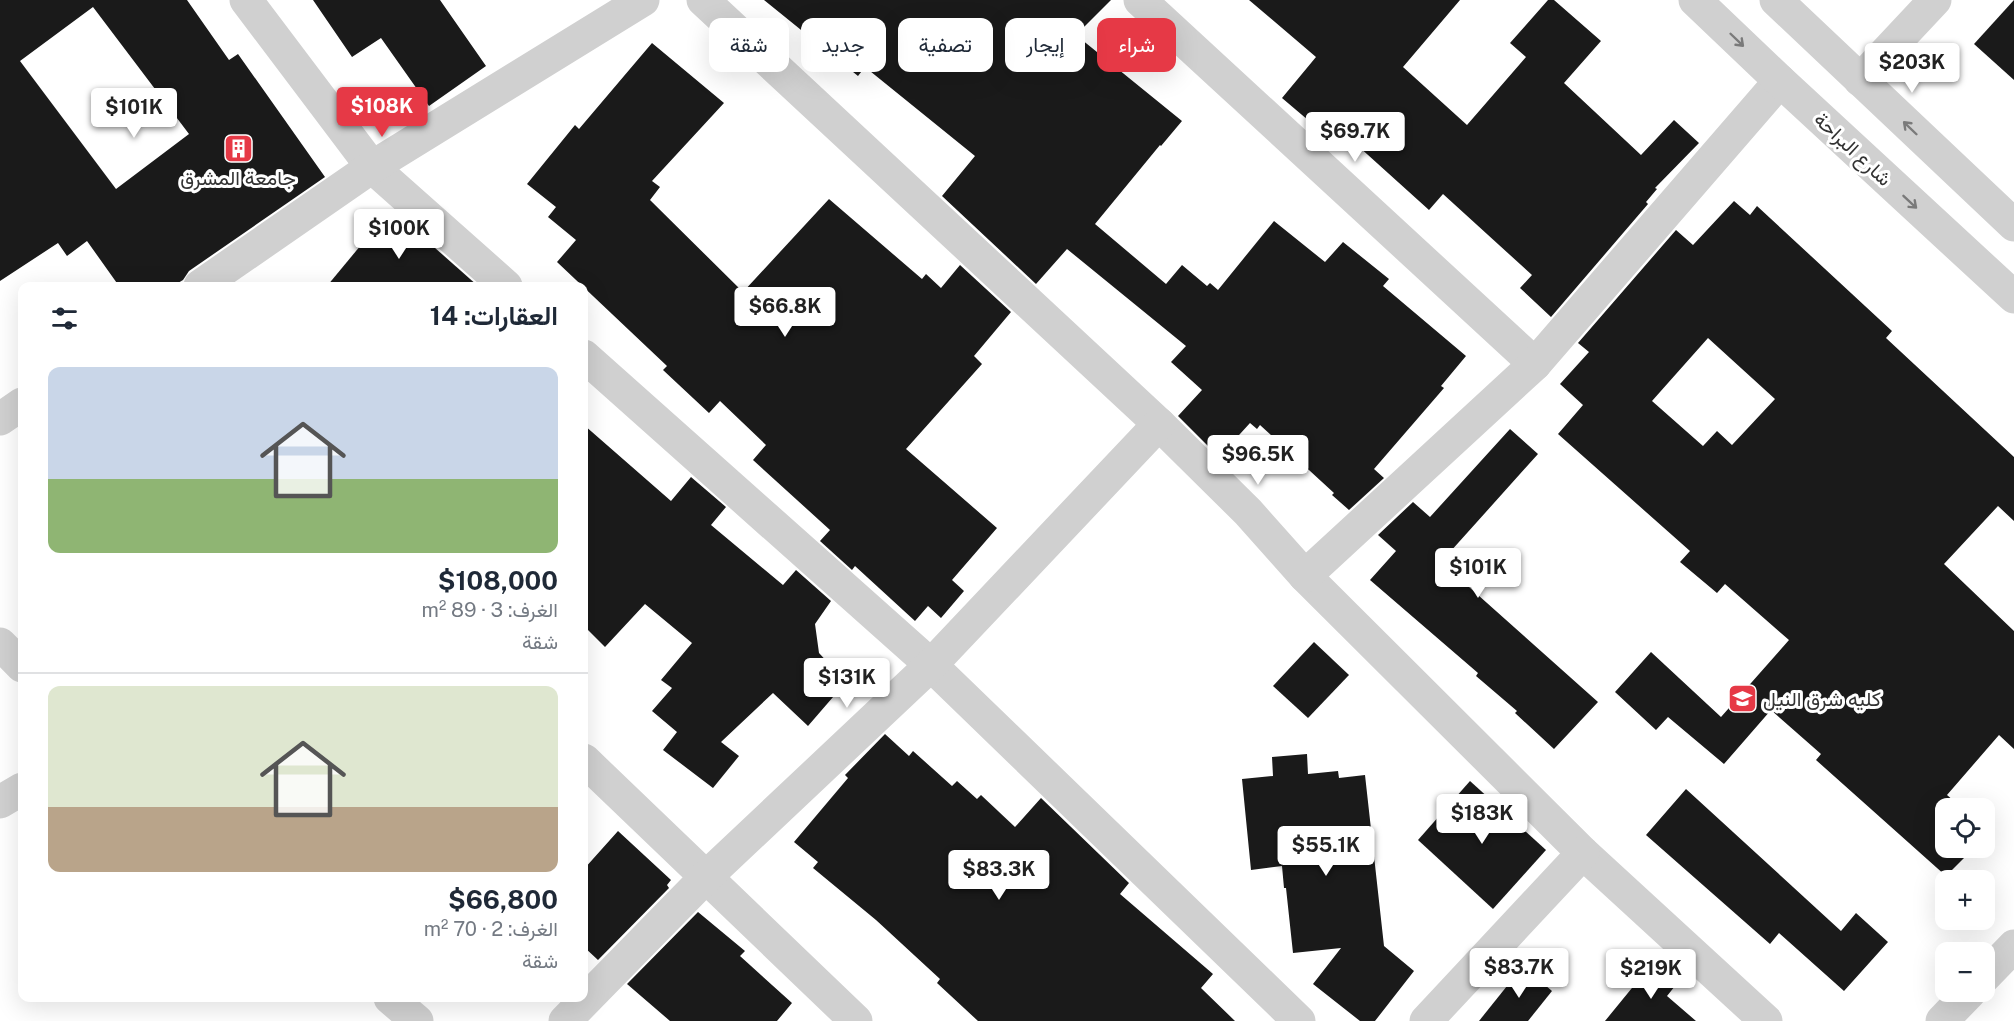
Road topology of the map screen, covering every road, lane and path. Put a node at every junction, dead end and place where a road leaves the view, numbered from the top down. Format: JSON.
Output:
{"nodes":[{"id":1,"x":246,"y":0,"type":"edge"},
{"id":2,"x":643,"y":0,"type":"edge"},
{"id":3,"x":703,"y":0,"type":"edge"},
{"id":4,"x":1140,"y":0,"type":"edge"},
{"id":5,"x":1695,"y":0,"type":"edge"},
{"id":6,"x":1776,"y":0,"type":"edge"},
{"id":7,"x":1935,"y":0,"type":"edge"},
{"id":8,"x":1860,"y":80,"type":"junction"},
{"id":9,"x":1780,"y":81,"type":"junction"},
{"id":10,"x":372,"y":167,"type":"junction"},
{"id":11,"x":2014,"y":225,"type":"edge"},
{"id":12,"x":206,"y":282,"type":"edge"},
{"id":13,"x":501,"y":282,"type":"edge"},
{"id":14,"x":2014,"y":297,"type":"edge"},
{"id":15,"x":588,"y":360,"type":"edge"},
{"id":16,"x":1535,"y":364,"type":"junction"},
{"id":17,"x":18,"y":407,"type":"edge"},
{"id":18,"x":0,"y":419,"type":"edge"},
{"id":19,"x":1159,"y":424,"type":"junction"},
{"id":20,"x":1305,"y":576,"type":"junction"},
{"id":21,"x":0,"y":644,"type":"edge"},
{"id":22,"x":18,"y":662,"type":"edge"},
{"id":23,"x":931,"y":665,"type":"junction"},
{"id":24,"x":588,"y":764,"type":"edge"},
{"id":25,"x":18,"y":791,"type":"edge"},
{"id":26,"x":0,"y":802,"type":"edge"},
{"id":27,"x":1583,"y":853,"type":"junction"},
{"id":28,"x":706,"y":877,"type":"junction"},
{"id":29,"x":2014,"y":946,"type":"edge"},
{"id":30,"x":1995,"y":966,"type":"edge"},
{"id":31,"x":588,"y":998,"type":"edge"},
{"id":32,"x":395,"y":1002,"type":"edge"},
{"id":33,"x":584,"y":1002,"type":"edge"},
{"id":34,"x":1960,"y":1002,"type":"edge"},
{"id":35,"x":417,"y":1021,"type":"edge"},
{"id":36,"x":565,"y":1021,"type":"edge"},
{"id":37,"x":856,"y":1021,"type":"edge"},
{"id":38,"x":1299,"y":1021,"type":"edge"},
{"id":39,"x":1426,"y":1021,"type":"edge"},
{"id":40,"x":1766,"y":1021,"type":"edge"},
{"id":41,"x":1942,"y":1021,"type":"edge"}],
"edges":[{"from":1,"to":10,"type":"street"},
{"from":2,"to":10,"type":"street"},
{"from":3,"to":19,"type":"street"},
{"from":4,"to":16,"type":"street"},
{"from":5,"to":9,"type":"street","name":"شارع البراحة","one_way":true},
{"from":6,"to":8,"type":"street"},
{"from":7,"to":8,"type":"street"},
{"from":11,"to":8,"type":"street","one_way":true},
{"from":9,"to":14,"type":"street","name":"شارع البراحة","one_way":true},
{"from":9,"to":16,"type":"street"},
{"from":10,"to":12,"type":"street"},
{"from":10,"to":13,"type":"street"},
{"from":15,"to":23,"type":"street"},
{"from":16,"to":20,"type":"street"},
{"from":17,"to":18,"type":"street"},
{"from":19,"to":20,"type":"street"},
{"from":19,"to":23,"type":"street"},
{"from":20,"to":27,"type":"street"},
{"from":21,"to":22,"type":"street"},
{"from":23,"to":28,"type":"street"},
{"from":23,"to":38,"type":"street"},
{"from":24,"to":28,"type":"street"},
{"from":25,"to":26,"type":"street"},
{"from":27,"to":39,"type":"street"},
{"from":27,"to":40,"type":"street"},
{"from":28,"to":31,"type":"street"},
{"from":28,"to":37,"type":"street"},
{"from":29,"to":30,"type":"street"},
{"from":32,"to":35,"type":"street"},
{"from":33,"to":36,"type":"street"},
{"from":34,"to":41,"type":"street"}]}
